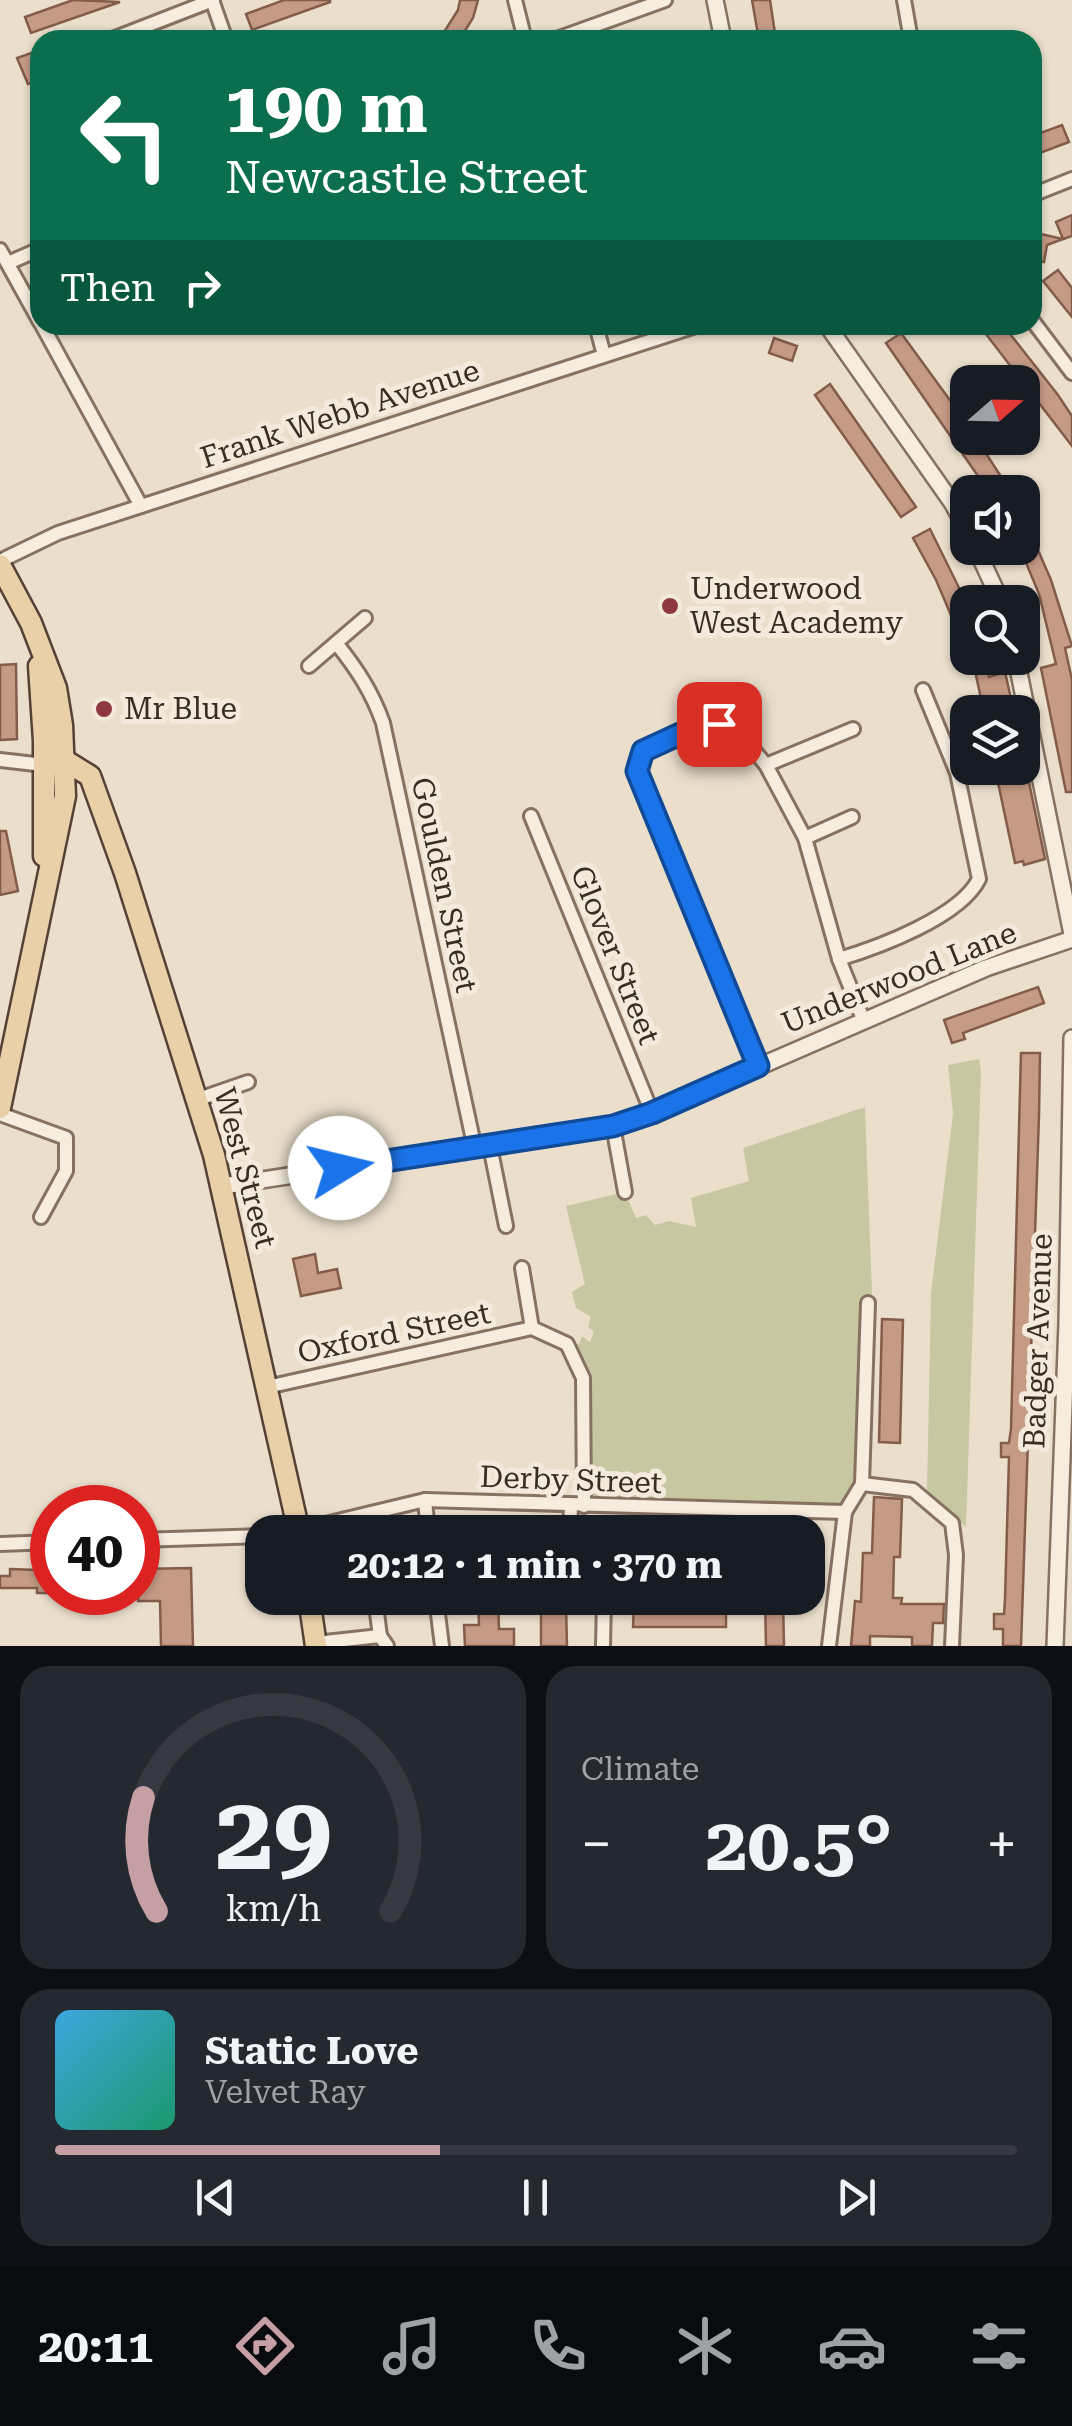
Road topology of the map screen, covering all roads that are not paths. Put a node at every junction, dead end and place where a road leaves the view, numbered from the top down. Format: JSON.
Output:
{"nodes":[{"id":1,"x":213,"y":0,"type":"edge"},
{"id":2,"x":515,"y":0,"type":"edge"},
{"id":3,"x":665,"y":0,"type":"edge"},
{"id":4,"x":715,"y":0,"type":"edge"},
{"id":5,"x":904,"y":0,"type":"edge"},
{"id":6,"x":136,"y":30,"type":"edge"},
{"id":7,"x":223,"y":30,"type":"edge"},
{"id":8,"x":522,"y":30,"type":"edge"},
{"id":9,"x":582,"y":30,"type":"edge"},
{"id":10,"x":721,"y":30,"type":"edge"},
{"id":11,"x":909,"y":30,"type":"edge"},
{"id":12,"x":1072,"y":179,"type":"edge"},
{"id":13,"x":1042,"y":192,"type":"edge"},
{"id":14,"x":0,"y":250,"type":"edge"},
{"id":15,"x":30,"y":253,"type":"edge"},
{"id":16,"x":8,"y":263,"type":"junction"},
{"id":17,"x":30,"y":303,"type":"edge"},
{"id":18,"x":1042,"y":333,"type":"edge"},
{"id":19,"x":48,"y":335,"type":"edge"},
{"id":20,"x":599,"y":335,"type":"edge"},
{"id":21,"x":668,"y":335,"type":"edge"},
{"id":22,"x":834,"y":335,"type":"edge"},
{"id":23,"x":604,"y":355,"type":"junction"},
{"id":24,"x":1072,"y":373,"type":"edge"},
{"id":25,"x":950,"y":500,"type":"edge"},
{"id":26,"x":141,"y":506,"type":"junction"},
{"id":27,"x":0,"y":563,"type":"edge"},
{"id":28,"x":365,"y":618,"type":"dead end"},
{"id":29,"x":336,"y":643,"type":"junction"},
{"id":30,"x":309,"y":666,"type":"dead end"},
{"id":31,"x":1019,"y":675,"type":"edge"},
{"id":32,"x":923,"y":690,"type":"dead end"},
{"id":33,"x":853,"y":729,"type":"dead end"},
{"id":34,"x":0,"y":760,"type":"edge"},
{"id":35,"x":54,"y":762,"type":"junction"},
{"id":36,"x":766,"y":765,"type":"junction"},
{"id":37,"x":64,"y":796,"type":"junction"},
{"id":38,"x":530,"y":816,"type":"dead end"},
{"id":39,"x":852,"y":817,"type":"dead end"},
{"id":40,"x":109,"y":827,"type":"junction"},
{"id":41,"x":805,"y":838,"type":"junction"},
{"id":42,"x":44,"y":898,"type":"junction"},
{"id":43,"x":1072,"y":936,"type":"edge"},
{"id":44,"x":840,"y":959,"type":"junction"},
{"id":45,"x":863,"y":1019,"type":"junction"},
{"id":46,"x":1072,"y":1038,"type":"edge"},
{"id":47,"x":758,"y":1066,"type":"junction"},
{"id":48,"x":248,"y":1082,"type":"dead end"},
{"id":49,"x":196,"y":1100,"type":"junction"},
{"id":50,"x":0,"y":1111,"type":"edge"},
{"id":51,"x":652,"y":1113,"type":"junction"},
{"id":52,"x":613,"y":1126,"type":"junction"},
{"id":53,"x":482,"y":1147,"type":"junction"},
{"id":54,"x":224,"y":1186,"type":"junction"},
{"id":55,"x":625,"y":1192,"type":"dead end"},
{"id":56,"x":41,"y":1217,"type":"dead end"},
{"id":57,"x":506,"y":1226,"type":"dead end"},
{"id":58,"x":522,"y":1268,"type":"dead end"},
{"id":59,"x":868,"y":1303,"type":"dead end"},
{"id":60,"x":532,"y":1328,"type":"junction"},
{"id":61,"x":267,"y":1387,"type":"junction"},
{"id":62,"x":862,"y":1484,"type":"junction"},
{"id":63,"x":425,"y":1500,"type":"junction"},
{"id":64,"x":578,"y":1506,"type":"junction"},
{"id":65,"x":846,"y":1512,"type":"junction"},
{"id":66,"x":293,"y":1515,"type":"edge"},
{"id":67,"x":365,"y":1515,"type":"edge"},
{"id":68,"x":426,"y":1515,"type":"edge"},
{"id":69,"x":575,"y":1515,"type":"edge"},
{"id":70,"x":245,"y":1537,"type":"edge"},
{"id":71,"x":160,"y":1539,"type":"edge"},
{"id":72,"x":30,"y":1543,"type":"edge"},
{"id":73,"x":0,"y":1544,"type":"edge"},
{"id":74,"x":312,"y":1615,"type":"edge"},
{"id":75,"x":378,"y":1615,"type":"edge"},
{"id":76,"x":438,"y":1615,"type":"edge"},
{"id":77,"x":604,"y":1615,"type":"edge"},
{"id":78,"x":383,"y":1641,"type":"edge"},
{"id":79,"x":316,"y":1644,"type":"edge"},
{"id":80,"x":442,"y":1646,"type":"edge"},
{"id":81,"x":604,"y":1646,"type":"edge"},
{"id":82,"x":828,"y":1646,"type":"edge"},
{"id":83,"x":952,"y":1646,"type":"edge"},
{"id":84,"x":1055,"y":1646,"type":"edge"}],
"edges":[{"from":1,"to":6,"type":"street"},
{"from":1,"to":7,"type":"street"},
{"from":2,"to":8,"type":"street"},
{"from":3,"to":9,"type":"street"},
{"from":4,"to":10,"type":"street"},
{"from":5,"to":11,"type":"street"},
{"from":12,"to":13,"type":"street"},
{"from":14,"to":16,"type":"street"},
{"from":15,"to":16,"type":"street"},
{"from":16,"to":17,"type":"street"},
{"from":18,"to":24,"type":"street"},
{"from":19,"to":26,"type":"street"},
{"from":20,"to":23,"type":"street"},
{"from":21,"to":23,"type":"street","name":"Frank Webb Avenue"},
{"from":22,"to":25,"type":"street"},
{"from":23,"to":26,"type":"street","name":"Frank Webb Avenue"},
{"from":26,"to":27,"type":"street","name":"Frank Webb Avenue"},
{"from":27,"to":35,"type":"main road"},
{"from":28,"to":29,"type":"street"},
{"from":29,"to":30,"type":"street"},
{"from":29,"to":53,"type":"street","name":"Goulden Street"},
{"from":31,"to":43,"type":"street"},
{"from":32,"to":44,"type":"street"},
{"from":33,"to":36,"type":"street"},
{"from":34,"to":35,"type":"street"},
{"from":35,"to":37,"type":"main road"},
{"from":35,"to":40,"type":"main road","name":"West Street"},
{"from":35,"to":42,"type":"main road"},
{"from":36,"to":41,"type":"street"},
{"from":36,"to":47,"type":"street"},
{"from":37,"to":40,"type":"main road"},
{"from":37,"to":42,"type":"main road"},
{"from":38,"to":51,"type":"street","name":"Glover Street"},
{"from":39,"to":41,"type":"street"},
{"from":40,"to":49,"type":"main road","name":"West Street"},
{"from":41,"to":44,"type":"street"},
{"from":42,"to":50,"type":"main road"},
{"from":43,"to":45,"type":"street","name":"Underwood Lane"},
{"from":44,"to":45,"type":"street"},
{"from":45,"to":47,"type":"street","name":"Underwood Lane"},
{"from":46,"to":84,"type":"street","name":"Badger Avenue"},
{"from":47,"to":51,"type":"street","name":"Underwood Lane"},
{"from":48,"to":49,"type":"street"},
{"from":49,"to":54,"type":"main road","name":"West Street"},
{"from":50,"to":56,"type":"street"},
{"from":51,"to":52,"type":"street","name":"Underwood Lane"},
{"from":52,"to":53,"type":"street","name":"Underwood Lane"},
{"from":52,"to":55,"type":"street"},
{"from":53,"to":54,"type":"street","name":"Underwood Lane"},
{"from":53,"to":57,"type":"street","name":"Goulden Street"},
{"from":54,"to":61,"type":"main road","name":"West Street"},
{"from":58,"to":60,"type":"street","name":"Oxford Street"},
{"from":59,"to":62,"type":"street"},
{"from":60,"to":61,"type":"street","name":"Oxford Street"},
{"from":60,"to":64,"type":"street","name":"Oxford Street"},
{"from":61,"to":66,"type":"main road","name":"West Street"},
{"from":62,"to":65,"type":"street"},
{"from":62,"to":83,"type":"street"},
{"from":63,"to":64,"type":"street","name":"Derby Street"},
{"from":63,"to":67,"type":"street","name":"Derby Street"},
{"from":63,"to":68,"type":"street"},
{"from":64,"to":65,"type":"street","name":"Derby Street"},
{"from":64,"to":69,"type":"street"},
{"from":65,"to":82,"type":"street"},
{"from":70,"to":71,"type":"street"},
{"from":72,"to":73,"type":"street"},
{"from":74,"to":79,"type":"main road"},
{"from":75,"to":78,"type":"street"},
{"from":76,"to":80,"type":"street"},
{"from":77,"to":81,"type":"street"},
{"from":78,"to":79,"type":"street"}]}
